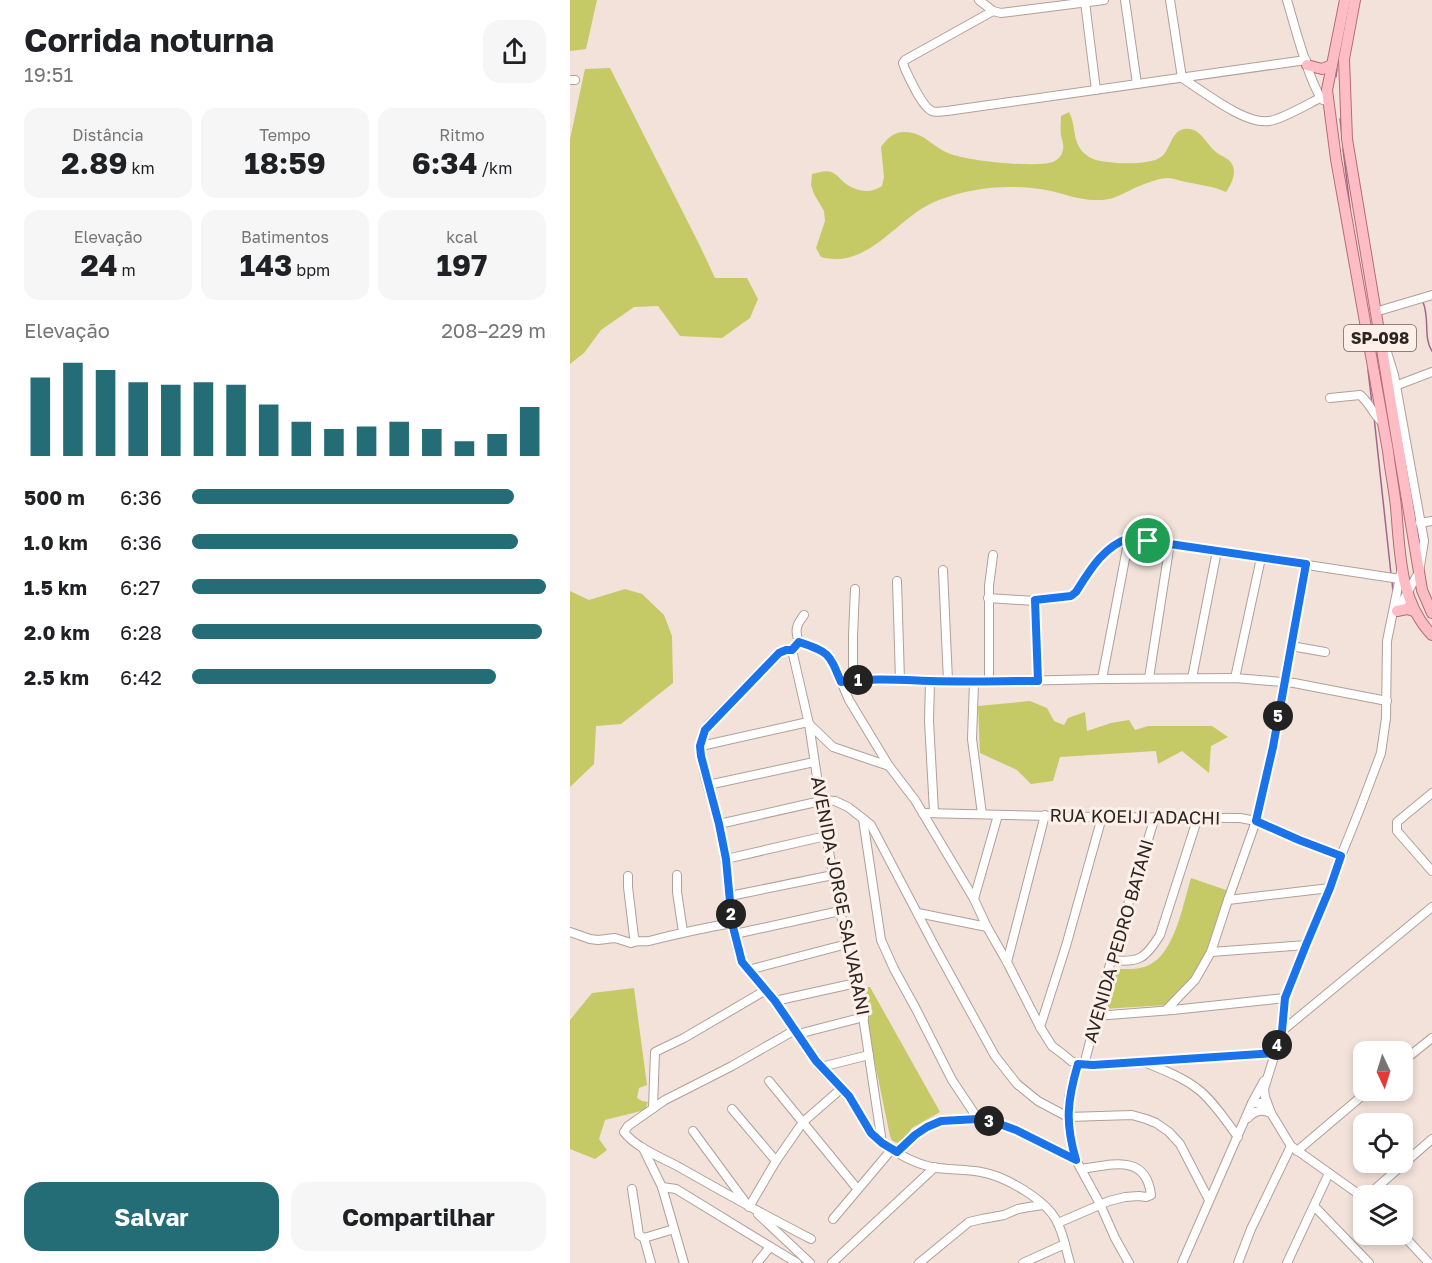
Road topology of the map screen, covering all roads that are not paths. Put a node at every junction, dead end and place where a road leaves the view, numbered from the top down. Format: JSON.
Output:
{"nodes":[{"id":1,"x":980,"y":0,"type":"edge"},
{"id":2,"x":1125,"y":0,"type":"edge"},
{"id":3,"x":1170,"y":0,"type":"edge"},
{"id":4,"x":1287,"y":0,"type":"edge"},
{"id":5,"x":1345,"y":0,"type":"edge"},
{"id":6,"x":1355,"y":0,"type":"edge"},
{"id":7,"x":1095,"y":1,"type":"edge"},
{"id":8,"x":1056,"y":3,"type":"edge"},
{"id":9,"x":993,"y":11,"type":"junction"},
{"id":10,"x":1307,"y":62,"type":"junction"},
{"id":11,"x":1332,"y":65,"type":"junction"},
{"id":12,"x":1182,"y":78,"type":"junction"},
{"id":13,"x":1311,"y":79,"type":"junction"},
{"id":14,"x":1327,"y":83,"type":"junction"},
{"id":15,"x":1137,"y":84,"type":"junction"},
{"id":16,"x":1096,"y":90,"type":"junction"},
{"id":17,"x":1345,"y":90,"type":"junction"},
{"id":18,"x":1324,"y":101,"type":"junction"},
{"id":19,"x":1345,"y":103,"type":"junction"},
{"id":20,"x":1346,"y":215,"type":"junction"},
{"id":21,"x":1364,"y":235,"type":"junction"},
{"id":22,"x":1432,"y":295,"type":"edge"},
{"id":23,"x":1375,"y":312,"type":"junction"},
{"id":24,"x":1378,"y":326,"type":"junction"},
{"id":25,"x":1432,"y":372,"type":"edge"},
{"id":26,"x":1395,"y":386,"type":"junction"},
{"id":27,"x":1330,"y":398,"type":"dead end"},
{"id":28,"x":1382,"y":422,"type":"junction"},
{"id":29,"x":1432,"y":521,"type":"edge"},
{"id":30,"x":1420,"y":523,"type":"junction"},
{"id":31,"x":1129,"y":538,"type":"junction"},
{"id":32,"x":1170,"y":543,"type":"junction"},
{"id":33,"x":1217,"y":551,"type":"junction"},
{"id":34,"x":993,"y":555,"type":"dead end"},
{"id":35,"x":1261,"y":558,"type":"junction"},
{"id":36,"x":1306,"y":564,"type":"junction"},
{"id":37,"x":943,"y":570,"type":"dead end"},
{"id":38,"x":1419,"y":572,"type":"junction"},
{"id":39,"x":1401,"y":574,"type":"junction"},
{"id":40,"x":897,"y":581,"type":"dead end"},
{"id":41,"x":855,"y":588,"type":"dead end"},
{"id":42,"x":1407,"y":592,"type":"junction"},
{"id":43,"x":988,"y":598,"type":"junction"},
{"id":44,"x":1035,"y":600,"type":"junction"},
{"id":45,"x":1414,"y":611,"type":"junction"},
{"id":46,"x":1432,"y":613,"type":"edge"},
{"id":47,"x":804,"y":615,"type":"dead end"},
{"id":48,"x":1394,"y":615,"type":"junction"},
{"id":49,"x":1432,"y":635,"type":"edge"},
{"id":50,"x":799,"y":642,"type":"junction"},
{"id":51,"x":1291,"y":646,"type":"junction"},
{"id":52,"x":792,"y":650,"type":"junction"},
{"id":53,"x":1325,"y":652,"type":"dead end"},
{"id":54,"x":1149,"y":678,"type":"junction"},
{"id":55,"x":1192,"y":678,"type":"junction"},
{"id":56,"x":1234,"y":678,"type":"junction"},
{"id":57,"x":1102,"y":679,"type":"junction"},
{"id":58,"x":853,"y":680,"type":"junction"},
{"id":59,"x":900,"y":680,"type":"junction"},
{"id":60,"x":930,"y":681,"type":"junction"},
{"id":61,"x":948,"y":681,"type":"junction"},
{"id":62,"x":974,"y":681,"type":"junction"},
{"id":63,"x":989,"y":681,"type":"junction"},
{"id":64,"x":1038,"y":681,"type":"junction"},
{"id":65,"x":841,"y":682,"type":"junction"},
{"id":66,"x":1284,"y":682,"type":"junction"},
{"id":67,"x":1387,"y":701,"type":"junction"},
{"id":68,"x":808,"y":723,"type":"junction"},
{"id":69,"x":700,"y":746,"type":"junction"},
{"id":70,"x":814,"y":762,"type":"junction"},
{"id":71,"x":889,"y":766,"type":"junction"},
{"id":72,"x":708,"y":785,"type":"junction"},
{"id":73,"x":1432,"y":793,"type":"edge"},
{"id":74,"x":820,"y":800,"type":"junction"},
{"id":75,"x":934,"y":812,"type":"junction"},
{"id":76,"x":922,"y":813,"type":"junction"},
{"id":77,"x":982,"y":814,"type":"junction"},
{"id":78,"x":998,"y":815,"type":"junction"},
{"id":79,"x":1046,"y":815,"type":"junction"},
{"id":80,"x":1102,"y":817,"type":"junction"},
{"id":81,"x":1155,"y":817,"type":"junction"},
{"id":82,"x":1198,"y":817,"type":"junction"},
{"id":83,"x":863,"y":819,"type":"junction"},
{"id":84,"x":1256,"y":821,"type":"junction"},
{"id":85,"x":719,"y":824,"type":"junction"},
{"id":86,"x":826,"y":836,"type":"junction"},
{"id":87,"x":1341,"y":856,"type":"junction"},
{"id":88,"x":726,"y":859,"type":"junction"},
{"id":89,"x":1432,"y":871,"type":"edge"},
{"id":90,"x":677,"y":875,"type":"dead end"},
{"id":91,"x":833,"y":875,"type":"junction"},
{"id":92,"x":628,"y":876,"type":"dead end"},
{"id":93,"x":1330,"y":888,"type":"junction"},
{"id":94,"x":730,"y":896,"type":"junction"},
{"id":95,"x":974,"y":899,"type":"junction"},
{"id":96,"x":1228,"y":900,"type":"junction"},
{"id":97,"x":1432,"y":907,"type":"edge"},
{"id":98,"x":840,"y":911,"type":"junction"},
{"id":99,"x":918,"y":913,"type":"junction"},
{"id":100,"x":732,"y":923,"type":"junction"},
{"id":101,"x":987,"y":927,"type":"junction"},
{"id":102,"x":570,"y":932,"type":"edge"},
{"id":103,"x":683,"y":932,"type":"junction"},
{"id":104,"x":735,"y":934,"type":"junction"},
{"id":105,"x":636,"y":941,"type":"junction"},
{"id":106,"x":847,"y":944,"type":"junction"},
{"id":107,"x":1306,"y":945,"type":"junction"},
{"id":108,"x":1211,"y":952,"type":"junction"},
{"id":109,"x":1110,"y":960,"type":"junction"},
{"id":110,"x":1007,"y":963,"type":"junction"},
{"id":111,"x":748,"y":970,"type":"junction"},
{"id":112,"x":856,"y":983,"type":"junction"},
{"id":113,"x":766,"y":990,"type":"junction"},
{"id":114,"x":1285,"y":998,"type":"junction"},
{"id":115,"x":775,"y":1001,"type":"junction"},
{"id":116,"x":1167,"y":1009,"type":"junction"},
{"id":117,"x":1096,"y":1016,"type":"junction"},
{"id":118,"x":864,"y":1017,"type":"junction"},
{"id":119,"x":1040,"y":1027,"type":"junction"},
{"id":120,"x":1282,"y":1031,"type":"junction"},
{"id":121,"x":797,"y":1032,"type":"junction"},
{"id":122,"x":1432,"y":1038,"type":"edge"},
{"id":123,"x":1275,"y":1053,"type":"junction"},
{"id":124,"x":1413,"y":1053,"type":"edge"},
{"id":125,"x":869,"y":1055,"type":"junction"},
{"id":126,"x":1173,"y":1059,"type":"junction"},
{"id":127,"x":1142,"y":1061,"type":"junction"},
{"id":128,"x":1081,"y":1064,"type":"junction"},
{"id":129,"x":821,"y":1067,"type":"junction"},
{"id":130,"x":1268,"y":1075,"type":"junction"},
{"id":131,"x":1178,"y":1077,"type":"junction"},
{"id":132,"x":769,"y":1081,"type":"dead end"},
{"id":133,"x":842,"y":1088,"type":"junction"},
{"id":134,"x":1355,"y":1101,"type":"edge"},
{"id":135,"x":1267,"y":1103,"type":"junction"},
{"id":136,"x":1252,"y":1104,"type":"junction"},
{"id":137,"x":653,"y":1108,"type":"junction"},
{"id":138,"x":732,"y":1109,"type":"dead end"},
{"id":139,"x":1271,"y":1113,"type":"junction"},
{"id":140,"x":1068,"y":1117,"type":"junction"},
{"id":141,"x":978,"y":1119,"type":"junction"},
{"id":142,"x":803,"y":1122,"type":"junction"},
{"id":143,"x":1244,"y":1123,"type":"junction"},
{"id":144,"x":693,"y":1131,"type":"dead end"},
{"id":145,"x":1238,"y":1137,"type":"junction"},
{"id":146,"x":1432,"y":1139,"type":"edge"},
{"id":147,"x":882,"y":1143,"type":"junction"},
{"id":148,"x":643,"y":1147,"type":"junction"},
{"id":149,"x":1294,"y":1149,"type":"junction"},
{"id":150,"x":894,"y":1151,"type":"junction"},
{"id":151,"x":1076,"y":1160,"type":"junction"},
{"id":152,"x":776,"y":1161,"type":"junction"},
{"id":153,"x":935,"y":1167,"type":"junction"},
{"id":154,"x":1081,"y":1169,"type":"junction"},
{"id":155,"x":1329,"y":1173,"type":"junction"},
{"id":156,"x":1379,"y":1185,"type":"edge"},
{"id":157,"x":855,"y":1186,"type":"dead end"},
{"id":158,"x":662,"y":1187,"type":"junction"},
{"id":159,"x":632,"y":1189,"type":"dead end"},
{"id":160,"x":1353,"y":1189,"type":"edge"},
{"id":161,"x":1023,"y":1190,"type":"junction"},
{"id":162,"x":1209,"y":1200,"type":"junction"},
{"id":163,"x":1100,"y":1204,"type":"junction"},
{"id":164,"x":1043,"y":1205,"type":"junction"},
{"id":165,"x":1314,"y":1206,"type":"junction"},
{"id":166,"x":750,"y":1207,"type":"junction"},
{"id":167,"x":1018,"y":1209,"type":"junction"},
{"id":168,"x":833,"y":1219,"type":"dead end"},
{"id":169,"x":1058,"y":1222,"type":"junction"},
{"id":170,"x":674,"y":1229,"type":"junction"},
{"id":171,"x":644,"y":1238,"type":"junction"},
{"id":172,"x":811,"y":1239,"type":"dead end"},
{"id":173,"x":1065,"y":1244,"type":"junction"},
{"id":174,"x":1412,"y":1245,"type":"edge"},
{"id":175,"x":770,"y":1247,"type":"junction"},
{"id":176,"x":651,"y":1263,"type":"edge"},
{"id":177,"x":684,"y":1263,"type":"edge"},
{"id":178,"x":757,"y":1263,"type":"edge"},
{"id":179,"x":797,"y":1263,"type":"edge"},
{"id":180,"x":810,"y":1263,"type":"edge"},
{"id":181,"x":832,"y":1263,"type":"edge"},
{"id":182,"x":919,"y":1263,"type":"edge"},
{"id":183,"x":1023,"y":1263,"type":"edge"},
{"id":184,"x":1070,"y":1263,"type":"edge"},
{"id":185,"x":1129,"y":1263,"type":"edge"},
{"id":186,"x":1182,"y":1263,"type":"edge"},
{"id":187,"x":1238,"y":1263,"type":"edge"},
{"id":188,"x":1287,"y":1263,"type":"edge"},
{"id":189,"x":1369,"y":1263,"type":"edge"},
{"id":190,"x":1429,"y":1263,"type":"edge"}],
"edges":[{"from":1,"to":9,"type":"street"},
{"from":2,"to":15,"type":"street"},
{"from":3,"to":12,"type":"street"},
{"from":4,"to":10,"type":"street"},
{"from":5,"to":11,"type":"main road","number":"SP-098"},
{"from":6,"to":17,"type":"main road","number":"SP-098"},
{"from":7,"to":8,"type":"street"},
{"from":7,"to":16,"type":"street"},
{"from":8,"to":9,"type":"street"},
{"from":9,"to":16,"type":"street"},
{"from":10,"to":11,"type":"main road"},
{"from":10,"to":12,"type":"street"},
{"from":10,"to":13,"type":"street"},
{"from":11,"to":14,"type":"main road","number":"SP-098"},
{"from":12,"to":15,"type":"street"},
{"from":12,"to":18,"type":"street"},
{"from":13,"to":14,"type":"street"},
{"from":13,"to":18,"type":"street"},
{"from":14,"to":17,"type":"main road"},
{"from":14,"to":18,"type":"main road","number":"SP-098"},
{"from":15,"to":16,"type":"street"},
{"from":17,"to":19,"type":"main road","number":"SP-098"},
{"from":18,"to":19,"type":"main road"},
{"from":18,"to":20,"type":"main road","number":"SP-098"},
{"from":19,"to":21,"type":"main road","number":"SP-098"},
{"from":20,"to":21,"type":"main road"},
{"from":20,"to":28,"type":"main road","number":"SP-098"},
{"from":21,"to":23,"type":"main road","number":"SP-098"},
{"from":22,"to":23,"type":"street"},
{"from":23,"to":24,"type":"main road","number":"SP-098"},
{"from":24,"to":26,"type":"street"},
{"from":24,"to":38,"type":"main road","number":"SP-098"},
{"from":25,"to":26,"type":"street"},
{"from":26,"to":30,"type":"street"},
{"from":27,"to":28,"type":"street"},
{"from":28,"to":39,"type":"main road","number":"SP-098"},
{"from":29,"to":30,"type":"street"},
{"from":30,"to":38,"type":"street"},
{"from":31,"to":32,"type":"street"},
{"from":31,"to":44,"type":"street"},
{"from":31,"to":57,"type":"street"},
{"from":32,"to":33,"type":"street"},
{"from":32,"to":54,"type":"street"},
{"from":33,"to":35,"type":"street"},
{"from":33,"to":55,"type":"street"},
{"from":34,"to":43,"type":"street"},
{"from":35,"to":36,"type":"street"},
{"from":35,"to":56,"type":"street"},
{"from":36,"to":39,"type":"street"},
{"from":36,"to":51,"type":"street"},
{"from":37,"to":61,"type":"street"},
{"from":38,"to":42,"type":"street"},
{"from":38,"to":46,"type":"main road","number":"SP-098"},
{"from":39,"to":42,"type":"main road","number":"SP-098"},
{"from":39,"to":48,"type":"street"},
{"from":40,"to":59,"type":"street"},
{"from":41,"to":58,"type":"street"},
{"from":42,"to":45,"type":"main road","number":"SP-098"},
{"from":42,"to":48,"type":"street"},
{"from":43,"to":44,"type":"street"},
{"from":43,"to":63,"type":"street"},
{"from":44,"to":64,"type":"street"},
{"from":45,"to":48,"type":"main road"},
{"from":45,"to":49,"type":"main road","number":"SP-098"},
{"from":47,"to":50,"type":"street"},
{"from":48,"to":67,"type":"street"},
{"from":50,"to":52,"type":"street"},
{"from":50,"to":65,"type":"street"},
{"from":51,"to":53,"type":"street"},
{"from":51,"to":66,"type":"street"},
{"from":52,"to":68,"type":"street","name":"AVENIDA JORGE SALVARANI"},
{"from":52,"to":69,"type":"street"},
{"from":54,"to":55,"type":"street"},
{"from":54,"to":57,"type":"street"},
{"from":55,"to":56,"type":"street"},
{"from":56,"to":66,"type":"street"},
{"from":57,"to":64,"type":"street"},
{"from":58,"to":59,"type":"street"},
{"from":58,"to":65,"type":"street"},
{"from":59,"to":60,"type":"street"},
{"from":60,"to":61,"type":"street"},
{"from":60,"to":75,"type":"street"},
{"from":61,"to":62,"type":"street"},
{"from":62,"to":63,"type":"street"},
{"from":62,"to":77,"type":"street"},
{"from":63,"to":64,"type":"street"},
{"from":65,"to":71,"type":"street"},
{"from":66,"to":67,"type":"street"},
{"from":66,"to":84,"type":"street"},
{"from":67,"to":87,"type":"street"},
{"from":68,"to":69,"type":"street"},
{"from":68,"to":70,"type":"street","name":"AVENIDA JORGE SALVARANI"},
{"from":68,"to":71,"type":"street"},
{"from":69,"to":72,"type":"street"},
{"from":70,"to":72,"type":"street"},
{"from":70,"to":74,"type":"street","name":"AVENIDA JORGE SALVARANI"},
{"from":71,"to":76,"type":"street"},
{"from":72,"to":85,"type":"street"},
{"from":73,"to":89,"type":"street"},
{"from":74,"to":83,"type":"street"},
{"from":74,"to":85,"type":"street"},
{"from":74,"to":86,"type":"street","name":"AVENIDA JORGE SALVARANI"},
{"from":75,"to":76,"type":"street","name":"RUA KOEIJI ADACHI"},
{"from":75,"to":77,"type":"street","name":"RUA KOEIJI ADACHI"},
{"from":76,"to":95,"type":"street"},
{"from":77,"to":78,"type":"street","name":"RUA KOEIJI ADACHI"},
{"from":78,"to":79,"type":"street","name":"RUA KOEIJI ADACHI"},
{"from":78,"to":95,"type":"street"},
{"from":79,"to":80,"type":"street","name":"RUA KOEIJI ADACHI"},
{"from":79,"to":110,"type":"street"},
{"from":80,"to":81,"type":"street","name":"RUA KOEIJI ADACHI"},
{"from":80,"to":119,"type":"street"},
{"from":81,"to":82,"type":"street","name":"RUA KOEIJI ADACHI"},
{"from":81,"to":109,"type":"street","name":"AVENIDA PEDRO BATANI"},
{"from":82,"to":84,"type":"street","name":"RUA KOEIJI ADACHI"},
{"from":82,"to":109,"type":"street"},
{"from":83,"to":99,"type":"street"},
{"from":83,"to":141,"type":"street"},
{"from":84,"to":87,"type":"street","name":"RUA KOEIJI ADACHI"},
{"from":84,"to":96,"type":"street"},
{"from":85,"to":88,"type":"street"},
{"from":86,"to":88,"type":"street"},
{"from":86,"to":91,"type":"street","name":"AVENIDA JORGE SALVARANI"},
{"from":87,"to":93,"type":"street"},
{"from":88,"to":94,"type":"street"},
{"from":90,"to":103,"type":"street"},
{"from":91,"to":94,"type":"street"},
{"from":91,"to":98,"type":"street","name":"AVENIDA JORGE SALVARANI"},
{"from":92,"to":105,"type":"street"},
{"from":93,"to":96,"type":"street"},
{"from":93,"to":107,"type":"street"},
{"from":94,"to":100,"type":"street"},
{"from":95,"to":101,"type":"street"},
{"from":96,"to":108,"type":"street"},
{"from":97,"to":120,"type":"street"},
{"from":98,"to":104,"type":"street"},
{"from":98,"to":106,"type":"street","name":"AVENIDA JORGE SALVARANI"},
{"from":99,"to":101,"type":"street"},
{"from":99,"to":140,"type":"street"},
{"from":100,"to":103,"type":"street"},
{"from":100,"to":104,"type":"street"},
{"from":101,"to":110,"type":"street"},
{"from":102,"to":105,"type":"street"},
{"from":103,"to":105,"type":"street"},
{"from":104,"to":111,"type":"street"},
{"from":106,"to":111,"type":"street"},
{"from":106,"to":112,"type":"street","name":"AVENIDA JORGE SALVARANI"},
{"from":107,"to":108,"type":"street"},
{"from":107,"to":114,"type":"street"},
{"from":108,"to":116,"type":"street"},
{"from":109,"to":117,"type":"street","name":"AVENIDA PEDRO BATANI"},
{"from":110,"to":119,"type":"street"},
{"from":111,"to":113,"type":"street"},
{"from":112,"to":115,"type":"street"},
{"from":112,"to":118,"type":"street","name":"AVENIDA JORGE SALVARANI"},
{"from":113,"to":115,"type":"street"},
{"from":113,"to":137,"type":"street"},
{"from":114,"to":116,"type":"street"},
{"from":114,"to":120,"type":"street"},
{"from":115,"to":121,"type":"street"},
{"from":116,"to":117,"type":"street"},
{"from":117,"to":128,"type":"street","name":"AVENIDA PEDRO BATANI"},
{"from":118,"to":121,"type":"street"},
{"from":118,"to":125,"type":"street","name":"AVENIDA JORGE SALVARANI"},
{"from":119,"to":128,"type":"street"},
{"from":120,"to":123,"type":"street"},
{"from":121,"to":129,"type":"street"},
{"from":121,"to":137,"type":"street"},
{"from":122,"to":124,"type":"street"},
{"from":123,"to":126,"type":"street"},
{"from":123,"to":130,"type":"street"},
{"from":125,"to":129,"type":"street"},
{"from":125,"to":147,"type":"street","name":"AVENIDA JORGE SALVARANI"},
{"from":126,"to":127,"type":"street"},
{"from":126,"to":131,"type":"street"},
{"from":127,"to":128,"type":"street"},
{"from":127,"to":131,"type":"street"},
{"from":128,"to":140,"type":"street","name":"AVENIDA PEDRO BATANI"},
{"from":129,"to":133,"type":"street"},
{"from":130,"to":135,"type":"street"},
{"from":130,"to":136,"type":"street"},
{"from":131,"to":145,"type":"street"},
{"from":132,"to":142,"type":"street"},
{"from":133,"to":142,"type":"street"},
{"from":133,"to":147,"type":"street"},
{"from":134,"to":149,"type":"street"},
{"from":135,"to":136,"type":"street"},
{"from":135,"to":139,"type":"street"},
{"from":136,"to":143,"type":"street"},
{"from":137,"to":148,"type":"street"},
{"from":138,"to":152,"type":"street"},
{"from":139,"to":143,"type":"street"},
{"from":139,"to":149,"type":"street"},
{"from":140,"to":151,"type":"street","name":"AVENIDA PEDRO BATANI"},
{"from":140,"to":162,"type":"street"},
{"from":141,"to":150,"type":"street"},
{"from":141,"to":151,"type":"street"},
{"from":142,"to":152,"type":"street"},
{"from":142,"to":157,"type":"street"},
{"from":143,"to":145,"type":"street"},
{"from":144,"to":166,"type":"street"},
{"from":145,"to":162,"type":"street"},
{"from":146,"to":156,"type":"street"},
{"from":147,"to":150,"type":"street"},
{"from":148,"to":158,"type":"street"},
{"from":148,"to":166,"type":"street"},
{"from":149,"to":155,"type":"street"},
{"from":149,"to":187,"type":"street"},
{"from":150,"to":153,"type":"street"},
{"from":150,"to":168,"type":"street"},
{"from":151,"to":154,"type":"street","name":"AVENIDA PEDRO BATANI"},
{"from":152,"to":166,"type":"street"},
{"from":153,"to":161,"type":"street"},
{"from":153,"to":181,"type":"street"},
{"from":154,"to":163,"type":"street","name":"AVENIDA PEDRO BATANI"},
{"from":154,"to":163,"type":"street"},
{"from":155,"to":160,"type":"street"},
{"from":155,"to":165,"type":"street"},
{"from":158,"to":170,"type":"street"},
{"from":158,"to":175,"type":"street"},
{"from":159,"to":171,"type":"street"},
{"from":161,"to":164,"type":"street"},
{"from":161,"to":167,"type":"street"},
{"from":162,"to":186,"type":"street"},
{"from":163,"to":169,"type":"street"},
{"from":163,"to":185,"type":"street","name":"AVENIDA PEDRO BATANI"},
{"from":164,"to":167,"type":"street"},
{"from":164,"to":169,"type":"street"},
{"from":165,"to":188,"type":"street"},
{"from":165,"to":189,"type":"street"},
{"from":166,"to":172,"type":"street"},
{"from":166,"to":180,"type":"street"},
{"from":167,"to":182,"type":"street"},
{"from":169,"to":173,"type":"street"},
{"from":170,"to":171,"type":"street"},
{"from":170,"to":177,"type":"street"},
{"from":171,"to":176,"type":"street"},
{"from":173,"to":183,"type":"street"},
{"from":173,"to":184,"type":"street"},
{"from":174,"to":190,"type":"street"},
{"from":175,"to":178,"type":"street"},
{"from":175,"to":179,"type":"street"}]}
